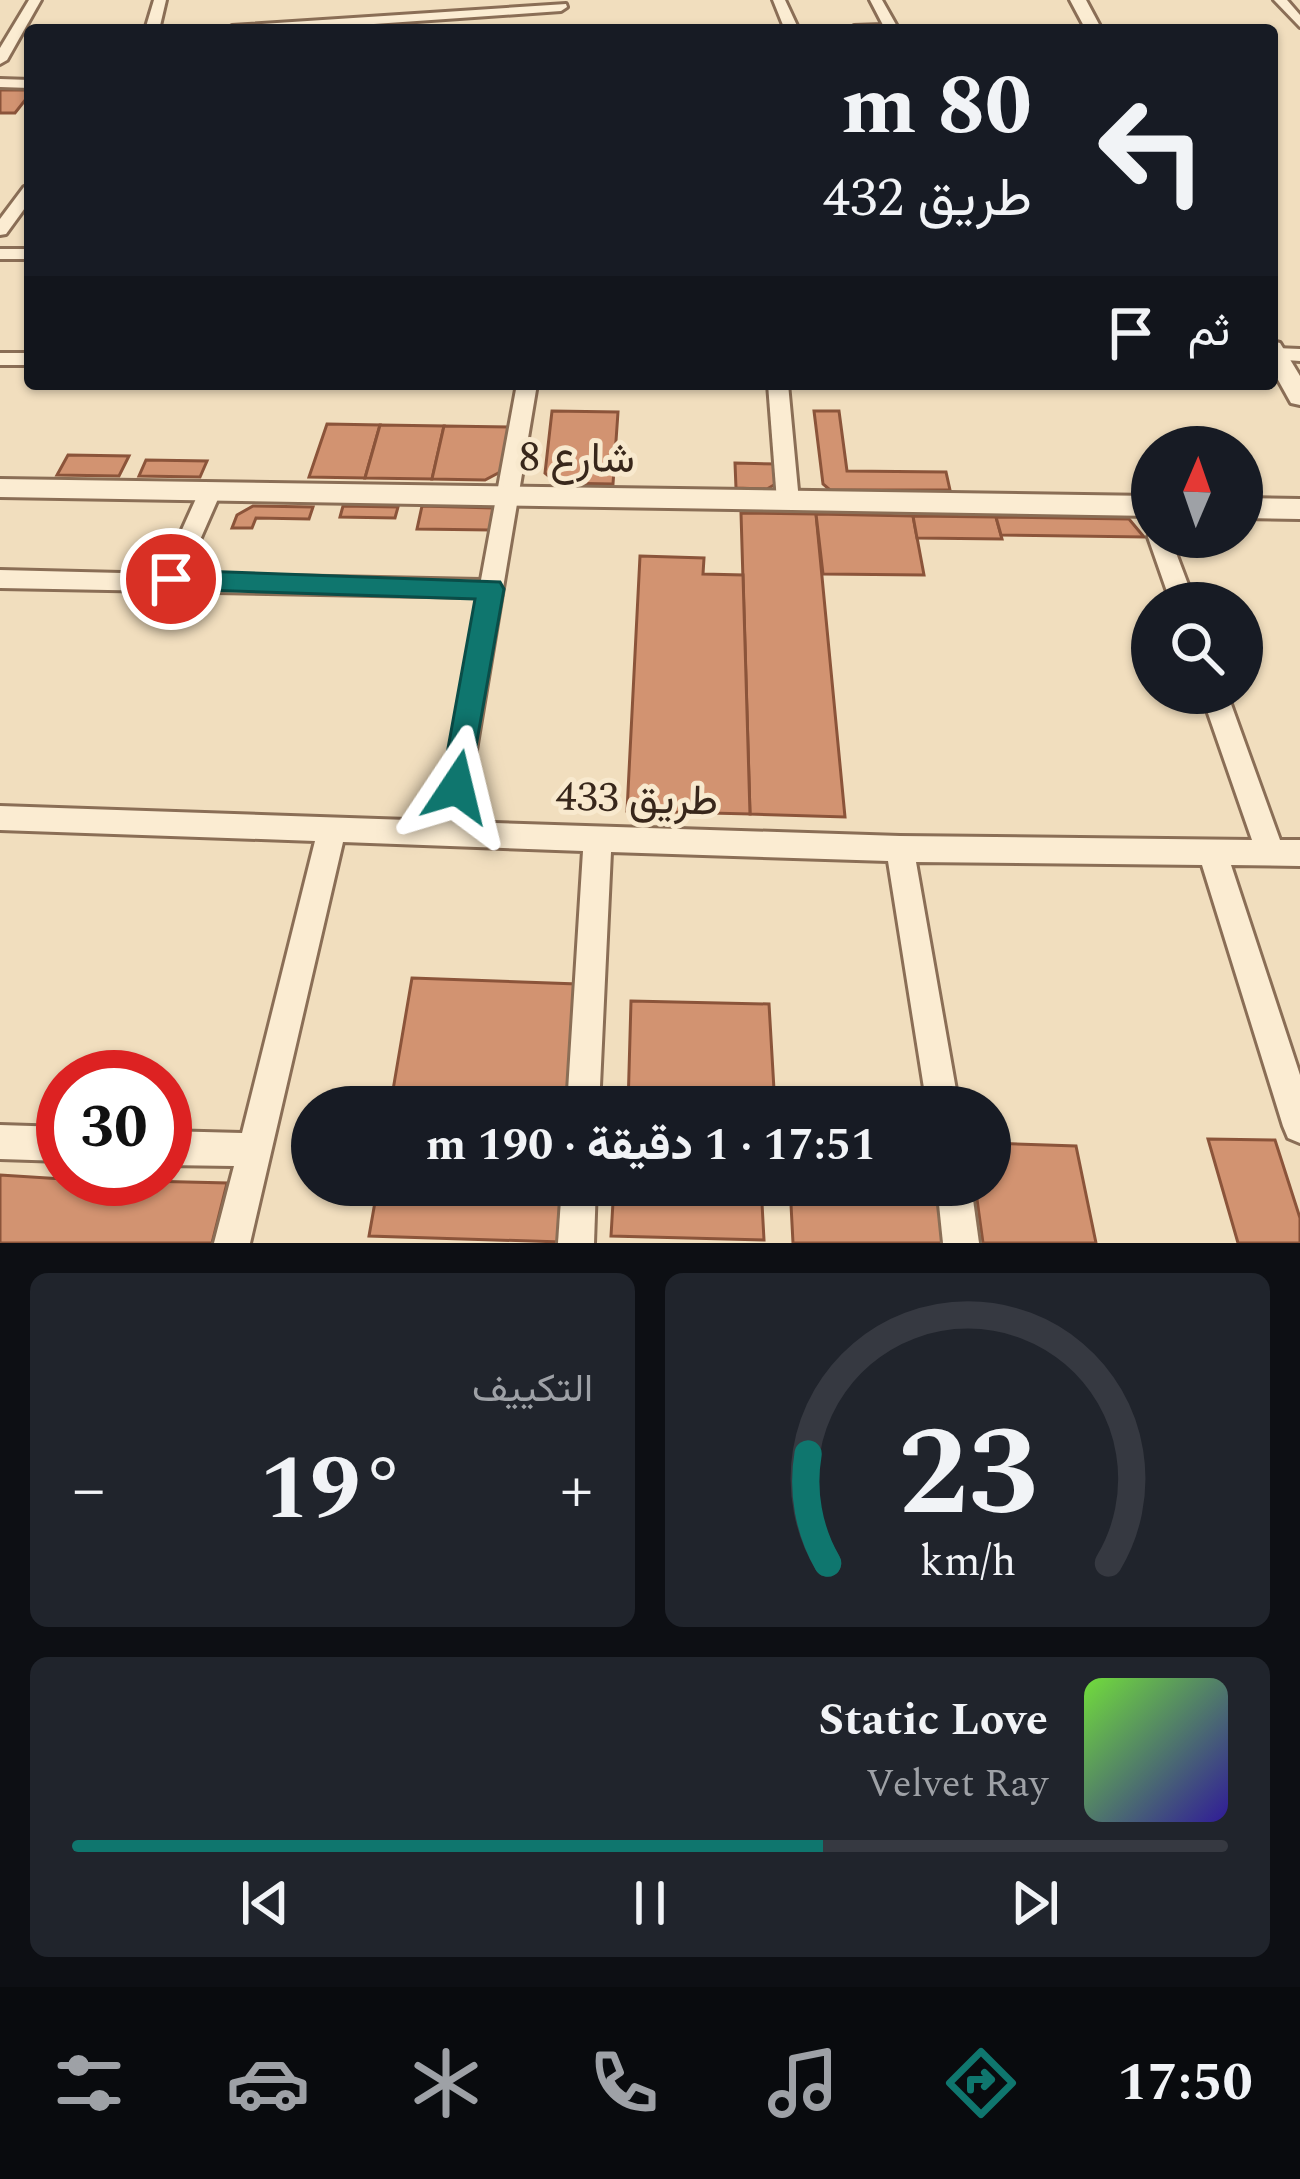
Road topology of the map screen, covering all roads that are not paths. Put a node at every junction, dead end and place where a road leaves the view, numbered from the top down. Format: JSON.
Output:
{"nodes":[{"id":1,"x":35,"y":0,"type":"edge"},
{"id":2,"x":384,"y":0,"type":"edge"},
{"id":3,"x":1280,"y":0,"type":"edge"},
{"id":4,"x":560,"y":4,"type":"edge"},
{"id":5,"x":386,"y":19,"type":"junction"},
{"id":6,"x":435,"y":23,"type":"edge"},
{"id":7,"x":1300,"y":23,"type":"edge"},
{"id":8,"x":264,"y":24,"type":"edge"},
{"id":9,"x":24,"y":44,"type":"edge"},
{"id":10,"x":13,"y":45,"type":"junction"},
{"id":11,"x":0,"y":60,"type":"edge"},
{"id":12,"x":24,"y":198,"type":"edge"},
{"id":13,"x":0,"y":230,"type":"edge"},
{"id":14,"x":1283,"y":352,"type":"edge"},
{"id":15,"x":526,"y":390,"type":"edge"},
{"id":16,"x":779,"y":390,"type":"edge"},
{"id":17,"x":1300,"y":397,"type":"edge"},
{"id":18,"x":0,"y":488,"type":"edge"},
{"id":19,"x":210,"y":492,"type":"junction"},
{"id":20,"x":508,"y":497,"type":"junction"},
{"id":21,"x":788,"y":501,"type":"junction"},
{"id":22,"x":1263,"y":508,"type":"edge"},
{"id":23,"x":1300,"y":509,"type":"edge"},
{"id":24,"x":1131,"y":510,"type":"edge"},
{"id":25,"x":0,"y":579,"type":"edge"},
{"id":26,"x":171,"y":579,"type":"junction"},
{"id":27,"x":490,"y":589,"type":"junction"},
{"id":28,"x":1221,"y":714,"type":"edge"},
{"id":29,"x":0,"y":818,"type":"edge"},
{"id":30,"x":332,"y":830,"type":"junction"},
{"id":31,"x":449,"y":831,"type":"junction"},
{"id":32,"x":598,"y":838,"type":"junction"},
{"id":33,"x":900,"y":848,"type":"junction"},
{"id":34,"x":1212,"y":850,"type":"junction"},
{"id":35,"x":1270,"y":852,"type":"junction"},
{"id":36,"x":1300,"y":853,"type":"edge"},
{"id":37,"x":584,"y":1086,"type":"edge"},
{"id":38,"x":940,"y":1086,"type":"edge"},
{"id":39,"x":1300,"y":1126,"type":"edge"},
{"id":40,"x":0,"y":1142,"type":"edge"},
{"id":41,"x":36,"y":1143,"type":"edge"},
{"id":42,"x":192,"y":1149,"type":"edge"},
{"id":43,"x":251,"y":1150,"type":"junction"},
{"id":44,"x":578,"y":1206,"type":"edge"},
{"id":45,"x":957,"y":1206,"type":"edge"},
{"id":46,"x":232,"y":1243,"type":"edge"},
{"id":47,"x":576,"y":1243,"type":"edge"},
{"id":48,"x":962,"y":1243,"type":"edge"}],
"edges":[{"from":1,"to":10,"type":"street"},
{"from":2,"to":5,"type":"street"},
{"from":3,"to":7,"type":"street"},
{"from":4,"to":6,"type":"street"},
{"from":5,"to":6,"type":"street"},
{"from":5,"to":8,"type":"street"},
{"from":9,"to":10,"type":"street"},
{"from":10,"to":11,"type":"street"},
{"from":12,"to":13,"type":"street"},
{"from":14,"to":17,"type":"street"},
{"from":15,"to":20,"type":"street"},
{"from":16,"to":21,"type":"street"},
{"from":18,"to":19,"type":"street","name":"شارع 8"},
{"from":19,"to":20,"type":"street","name":"شارع 8"},
{"from":19,"to":26,"type":"street"},
{"from":20,"to":21,"type":"street","name":"شارع 8"},
{"from":20,"to":27,"type":"street"},
{"from":21,"to":24,"type":"street","name":"شارع 8"},
{"from":22,"to":23,"type":"street"},
{"from":25,"to":26,"type":"street"},
{"from":26,"to":27,"type":"street"},
{"from":27,"to":31,"type":"street"},
{"from":28,"to":35,"type":"street"},
{"from":29,"to":30,"type":"street","name":"طريق 433"},
{"from":30,"to":31,"type":"street","name":"طريق 433"},
{"from":30,"to":43,"type":"street"},
{"from":31,"to":32,"type":"street","name":"طريق 433"},
{"from":32,"to":33,"type":"street","name":"طريق 433"},
{"from":32,"to":37,"type":"street"},
{"from":33,"to":34,"type":"street","name":"طريق 433"},
{"from":33,"to":38,"type":"street"},
{"from":34,"to":35,"type":"street","name":"طريق 433"},
{"from":34,"to":39,"type":"street"},
{"from":35,"to":36,"type":"street","name":"طريق 433"},
{"from":40,"to":41,"type":"street"},
{"from":42,"to":43,"type":"street"},
{"from":43,"to":46,"type":"street"},
{"from":44,"to":47,"type":"street"},
{"from":45,"to":48,"type":"street"}]}
